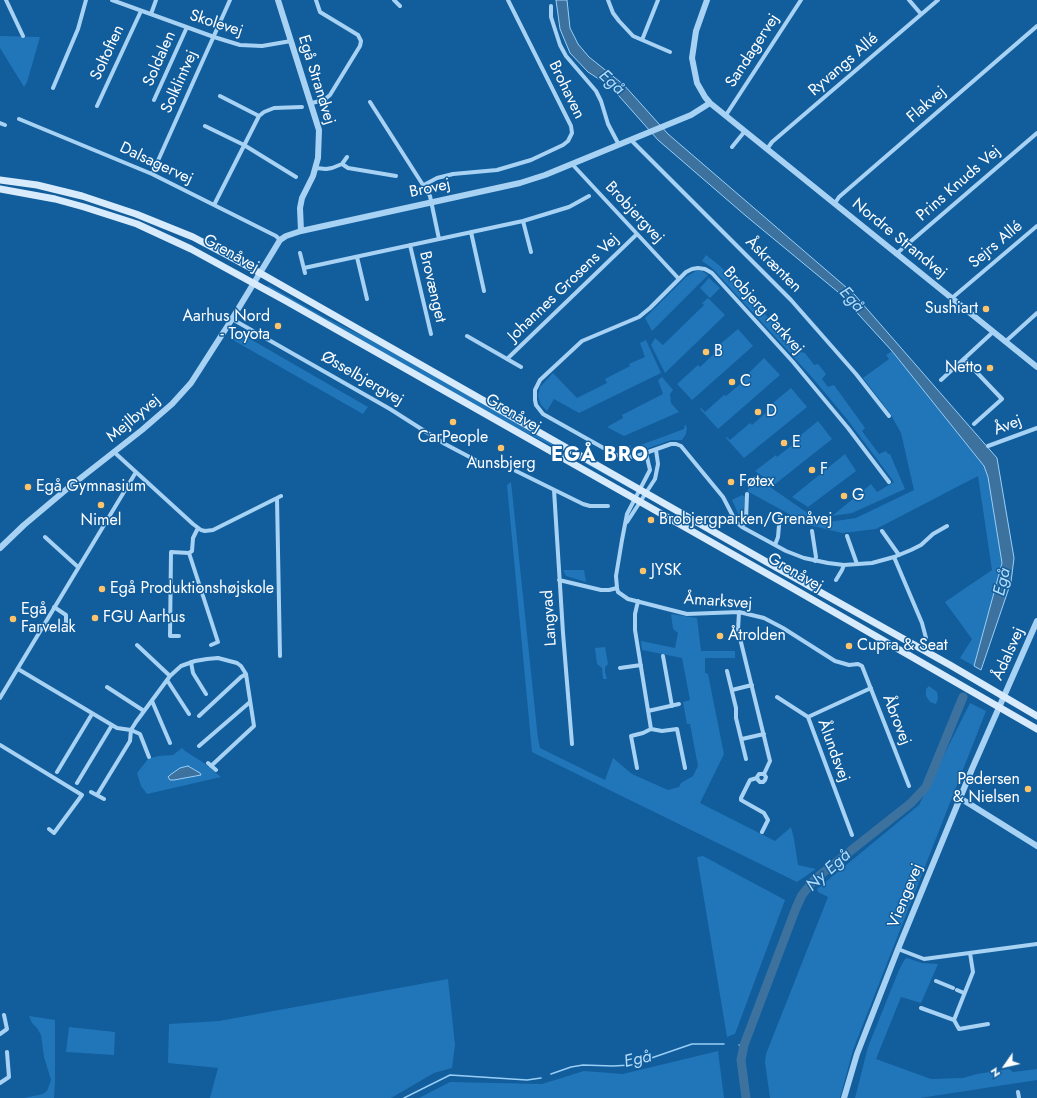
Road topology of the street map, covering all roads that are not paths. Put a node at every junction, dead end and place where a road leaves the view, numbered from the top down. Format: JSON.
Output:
{"nodes":[{"id":1,"x":6,"y":0,"type":"edge"},
{"id":2,"x":86,"y":0,"type":"edge"},
{"id":3,"x":112,"y":0,"type":"edge"},
{"id":4,"x":156,"y":0,"type":"edge"},
{"id":5,"x":230,"y":0,"type":"edge"},
{"id":6,"x":278,"y":0,"type":"edge"},
{"id":7,"x":316,"y":0,"type":"edge"},
{"id":8,"x":394,"y":0,"type":"edge"},
{"id":9,"x":508,"y":0,"type":"edge"},
{"id":10,"x":608,"y":0,"type":"edge"},
{"id":11,"x":658,"y":0,"type":"edge"},
{"id":12,"x":707,"y":0,"type":"edge"},
{"id":13,"x":801,"y":0,"type":"edge"},
{"id":14,"x":909,"y":0,"type":"edge"},
{"id":15,"x":938,"y":0,"type":"edge"},
{"id":16,"x":400,"y":6,"type":"dead end"},
{"id":17,"x":551,"y":6,"type":"dead end"},
{"id":18,"x":141,"y":10,"type":"junction"},
{"id":19,"x":151,"y":14,"type":"junction"},
{"id":20,"x":921,"y":14,"type":"junction"},
{"id":21,"x":1037,"y":26,"type":"edge"},
{"id":22,"x":187,"y":27,"type":"junction"},
{"id":23,"x":23,"y":36,"type":"dead end"},
{"id":24,"x":214,"y":37,"type":"junction"},
{"id":25,"x":642,"y":40,"type":"junction"},
{"id":26,"x":292,"y":41,"type":"junction"},
{"id":27,"x":670,"y":52,"type":"dead end"},
{"id":28,"x":53,"y":88,"type":"dead end"},
{"id":29,"x":220,"y":96,"type":"dead end"},
{"id":30,"x":154,"y":100,"type":"dead end"},
{"id":31,"x":370,"y":102,"type":"dead end"},
{"id":32,"x":312,"y":103,"type":"junction"},
{"id":33,"x":710,"y":103,"type":"junction"},
{"id":34,"x":97,"y":106,"type":"dead end"},
{"id":35,"x":302,"y":107,"type":"dead end"},
{"id":36,"x":259,"y":116,"type":"junction"},
{"id":37,"x":726,"y":116,"type":"junction"},
{"id":38,"x":19,"y":119,"type":"dead end"},
{"id":39,"x":0,"y":123,"type":"edge"},
{"id":40,"x":5,"y":125,"type":"dead end"},
{"id":41,"x":205,"y":126,"type":"dead end"},
{"id":42,"x":745,"y":131,"type":"junction"},
{"id":43,"x":1037,"y":133,"type":"edge"},
{"id":44,"x":631,"y":140,"type":"junction"},
{"id":45,"x":244,"y":145,"type":"junction"},
{"id":46,"x":619,"y":145,"type":"junction"},
{"id":47,"x":732,"y":147,"type":"dead end"},
{"id":48,"x":767,"y":149,"type":"junction"},
{"id":49,"x":347,"y":157,"type":"dead end"},
{"id":50,"x":342,"y":164,"type":"junction"},
{"id":51,"x":572,"y":164,"type":"junction"},
{"id":52,"x":316,"y":168,"type":"junction"},
{"id":53,"x":152,"y":174,"type":"junction"},
{"id":54,"x":396,"y":176,"type":"dead end"},
{"id":55,"x":296,"y":177,"type":"dead end"},
{"id":56,"x":0,"y":180,"type":"edge"},
{"id":57,"x":424,"y":185,"type":"junction"},
{"id":58,"x":0,"y":189,"type":"edge"},
{"id":59,"x":589,"y":196,"type":"dead end"},
{"id":60,"x":431,"y":202,"type":"junction"},
{"id":61,"x":835,"y":203,"type":"junction"},
{"id":62,"x":214,"y":205,"type":"junction"},
{"id":63,"x":523,"y":221,"type":"junction"},
{"id":64,"x":1037,"y":226,"type":"edge"},
{"id":65,"x":301,"y":231,"type":"junction"},
{"id":66,"x":471,"y":232,"type":"junction"},
{"id":67,"x":637,"y":234,"type":"junction"},
{"id":68,"x":439,"y":239,"type":"junction"},
{"id":69,"x":280,"y":240,"type":"junction"},
{"id":70,"x":410,"y":245,"type":"junction"},
{"id":71,"x":531,"y":252,"type":"dead end"},
{"id":72,"x":300,"y":253,"type":"dead end"},
{"id":73,"x":896,"y":254,"type":"junction"},
{"id":74,"x":357,"y":256,"type":"junction"},
{"id":75,"x":304,"y":268,"type":"junction"},
{"id":76,"x":260,"y":273,"type":"junction"},
{"id":77,"x":305,"y":274,"type":"dead end"},
{"id":78,"x":679,"y":279,"type":"junction"},
{"id":79,"x":254,"y":283,"type":"junction"},
{"id":80,"x":484,"y":292,"type":"dead end"},
{"id":81,"x":952,"y":298,"type":"junction"},
{"id":82,"x":367,"y":299,"type":"dead end"},
{"id":83,"x":1037,"y":313,"type":"edge"},
{"id":84,"x":232,"y":319,"type":"junction"},
{"id":85,"x":993,"y":332,"type":"junction"},
{"id":86,"x":430,"y":334,"type":"dead end"},
{"id":87,"x":467,"y":336,"type":"dead end"},
{"id":88,"x":1005,"y":342,"type":"junction"},
{"id":89,"x":507,"y":359,"type":"junction"},
{"id":90,"x":964,"y":359,"type":"junction"},
{"id":91,"x":521,"y":367,"type":"dead end"},
{"id":92,"x":1037,"y":367,"type":"edge"},
{"id":93,"x":941,"y":380,"type":"dead end"},
{"id":94,"x":889,"y":416,"type":"dead end"},
{"id":95,"x":974,"y":424,"type":"dead end"},
{"id":96,"x":1037,"y":428,"type":"edge"},
{"id":97,"x":988,"y":446,"type":"dead end"},
{"id":98,"x":656,"y":450,"type":"junction"},
{"id":99,"x":114,"y":452,"type":"junction"},
{"id":100,"x":646,"y":453,"type":"junction"},
{"id":101,"x":479,"y":462,"type":"dead end"},
{"id":102,"x":516,"y":471,"type":"dead end"},
{"id":103,"x":136,"y":472,"type":"junction"},
{"id":104,"x":889,"y":482,"type":"dead end"},
{"id":105,"x":554,"y":490,"type":"junction"},
{"id":106,"x":643,"y":491,"type":"junction"},
{"id":107,"x":747,"y":494,"type":"dead end"},
{"id":108,"x":638,"y":500,"type":"junction"},
{"id":109,"x":608,"y":506,"type":"dead end"},
{"id":110,"x":780,"y":514,"type":"dead end"},
{"id":111,"x":626,"y":523,"type":"junction"},
{"id":112,"x":947,"y":526,"type":"dead end"},
{"id":113,"x":742,"y":527,"type":"junction"},
{"id":114,"x":198,"y":528,"type":"junction"},
{"id":115,"x":812,"y":531,"type":"dead end"},
{"id":116,"x":882,"y":531,"type":"dead end"},
{"id":117,"x":847,"y":536,"type":"dead end"},
{"id":118,"x":45,"y":538,"type":"dead end"},
{"id":119,"x":775,"y":545,"type":"junction"},
{"id":120,"x":0,"y":548,"type":"edge"},
{"id":121,"x":189,"y":553,"type":"junction"},
{"id":122,"x":896,"y":556,"type":"junction"},
{"id":123,"x":815,"y":561,"type":"junction"},
{"id":124,"x":857,"y":564,"type":"junction"},
{"id":125,"x":844,"y":565,"type":"junction"},
{"id":126,"x":78,"y":567,"type":"junction"},
{"id":127,"x":559,"y":580,"type":"junction"},
{"id":128,"x":836,"y":580,"type":"dead end"},
{"id":129,"x":616,"y":588,"type":"junction"},
{"id":130,"x":638,"y":601,"type":"junction"},
{"id":131,"x":54,"y":607,"type":"junction"},
{"id":132,"x":739,"y":612,"type":"junction"},
{"id":133,"x":1037,"y":621,"type":"edge"},
{"id":134,"x":43,"y":626,"type":"junction"},
{"id":135,"x":1036,"y":629,"type":"edge"},
{"id":136,"x":179,"y":636,"type":"dead end"},
{"id":137,"x":926,"y":638,"type":"dead end"},
{"id":138,"x":211,"y":645,"type":"dead end"},
{"id":139,"x":137,"y":646,"type":"dead end"},
{"id":140,"x":280,"y":656,"type":"dead end"},
{"id":141,"x":663,"y":656,"type":"dead end"},
{"id":142,"x":191,"y":662,"type":"junction"},
{"id":143,"x":858,"y":664,"type":"joint"},
{"id":144,"x":641,"y":665,"type":"junction"},
{"id":145,"x":620,"y":668,"type":"dead end"},
{"id":146,"x":18,"y":669,"type":"junction"},
{"id":147,"x":727,"y":671,"type":"dead end"},
{"id":148,"x":246,"y":674,"type":"junction"},
{"id":149,"x":169,"y":678,"type":"junction"},
{"id":150,"x":752,"y":685,"type":"junction"},
{"id":151,"x":107,"y":687,"type":"dead end"},
{"id":152,"x":871,"y":688,"type":"junction"},
{"id":153,"x":732,"y":690,"type":"junction"},
{"id":154,"x":206,"y":694,"type":"dead end"},
{"id":155,"x":1004,"y":696,"type":"junction"},
{"id":156,"x":777,"y":697,"type":"dead end"},
{"id":157,"x":0,"y":698,"type":"edge"},
{"id":158,"x":152,"y":701,"type":"junction"},
{"id":159,"x":250,"y":702,"type":"junction"},
{"id":160,"x":679,"y":704,"type":"dead end"},
{"id":161,"x":672,"y":706,"type":"junction"},
{"id":162,"x":999,"y":706,"type":"junction"},
{"id":163,"x":648,"y":711,"type":"junction"},
{"id":164,"x":144,"y":712,"type":"junction"},
{"id":165,"x":92,"y":714,"type":"junction"},
{"id":166,"x":189,"y":714,"type":"dead end"},
{"id":167,"x":200,"y":716,"type":"dead end"},
{"id":168,"x":1037,"y":716,"type":"edge"},
{"id":169,"x":808,"y":717,"type":"junction"},
{"id":170,"x":112,"y":725,"type":"junction"},
{"id":171,"x":1037,"y":728,"type":"edge"},
{"id":172,"x":651,"y":729,"type":"junction"},
{"id":173,"x":131,"y":730,"type":"junction"},
{"id":174,"x":764,"y":734,"type":"junction"},
{"id":175,"x":742,"y":739,"type":"junction"},
{"id":176,"x":170,"y":743,"type":"dead end"},
{"id":177,"x":572,"y":744,"type":"dead end"},
{"id":178,"x":0,"y":745,"type":"edge"},
{"id":179,"x":199,"y":746,"type":"dead end"},
{"id":180,"x":149,"y":757,"type":"dead end"},
{"id":181,"x":746,"y":758,"type":"dead end"},
{"id":182,"x":637,"y":768,"type":"dead end"},
{"id":183,"x":685,"y":768,"type":"dead end"},
{"id":184,"x":216,"y":770,"type":"dead end"},
{"id":185,"x":57,"y":772,"type":"dead end"},
{"id":186,"x":764,"y":774,"type":"junction"},
{"id":187,"x":757,"y":778,"type":"junction"},
{"id":188,"x":77,"y":783,"type":"dead end"},
{"id":189,"x":909,"y":786,"type":"dead end"},
{"id":190,"x":91,"y":792,"type":"dead end"},
{"id":191,"x":97,"y":795,"type":"junction"},
{"id":192,"x":960,"y":798,"type":"junction"},
{"id":193,"x":104,"y":799,"type":"dead end"},
{"id":194,"x":49,"y":829,"type":"dead end"},
{"id":195,"x":762,"y":832,"type":"dead end"},
{"id":196,"x":852,"y":835,"type":"dead end"},
{"id":197,"x":1037,"y":846,"type":"edge"},
{"id":198,"x":1037,"y":944,"type":"edge"},
{"id":199,"x":898,"y":949,"type":"junction"},
{"id":200,"x":970,"y":954,"type":"junction"},
{"id":201,"x":936,"y":981,"type":"dead end"},
{"id":202,"x":964,"y":993,"type":"junction"},
{"id":203,"x":921,"y":1008,"type":"dead end"},
{"id":204,"x":4,"y":1015,"type":"dead end"},
{"id":205,"x":954,"y":1020,"type":"junction"},
{"id":206,"x":988,"y":1024,"type":"dead end"},
{"id":207,"x":0,"y":1034,"type":"edge"},
{"id":208,"x":7,"y":1052,"type":"dead end"},
{"id":209,"x":0,"y":1083,"type":"edge"},
{"id":210,"x":1018,"y":1092,"type":"dead end"},
{"id":211,"x":844,"y":1098,"type":"edge"},
{"id":212,"x":1019,"y":1098,"type":"edge"}],
"edges":[{"from":1,"to":23,"type":"street"},
{"from":2,"to":28,"type":"street"},
{"from":3,"to":18,"type":"street","name":"Skolevej"},
{"from":4,"to":19,"type":"street"},
{"from":5,"to":24,"type":"street","name":"Solklintvej"},
{"from":6,"to":26,"type":"street","name":"Egå Strandvej"},
{"from":7,"to":32,"type":"street"},
{"from":8,"to":16,"type":"street"},
{"from":9,"to":57,"type":"street","name":"Brohaven"},
{"from":10,"to":25,"type":"street"},
{"from":11,"to":25,"type":"street"},
{"from":12,"to":33,"type":"street","name":"Nordre Strandvej"},
{"from":13,"to":37,"type":"street","name":"Sandagervej"},
{"from":14,"to":20,"type":"street"},
{"from":15,"to":20,"type":"street","name":"Ryvangs Allé"},
{"from":17,"to":46,"type":"street"},
{"from":18,"to":19,"type":"street","name":"Skolevej"},
{"from":18,"to":34,"type":"street","name":"Soltoften"},
{"from":19,"to":22,"type":"street","name":"Skolevej"},
{"from":20,"to":48,"type":"street","name":"Ryvangs Allé"},
{"from":21,"to":61,"type":"street","name":"Flakvej"},
{"from":22,"to":24,"type":"street","name":"Skolevej"},
{"from":22,"to":30,"type":"street","name":"Soldalen"},
{"from":24,"to":26,"type":"street","name":"Skolevej"},
{"from":24,"to":53,"type":"street","name":"Solklintvej"},
{"from":25,"to":27,"type":"street"},
{"from":26,"to":32,"type":"street","name":"Egå Strandvej"},
{"from":29,"to":36,"type":"street"},
{"from":31,"to":57,"type":"street"},
{"from":32,"to":52,"type":"street","name":"Egå Strandvej"},
{"from":33,"to":37,"type":"street","name":"Nordre Strandvej"},
{"from":33,"to":44,"type":"street","name":"Brovej"},
{"from":35,"to":36,"type":"street"},
{"from":36,"to":45,"type":"street"},
{"from":37,"to":42,"type":"street","name":"Nordre Strandvej"},
{"from":38,"to":53,"type":"street","name":"Dalsagervej"},
{"from":39,"to":40,"type":"street"},
{"from":41,"to":45,"type":"street"},
{"from":42,"to":47,"type":"street"},
{"from":42,"to":48,"type":"street","name":"Nordre Strandvej"},
{"from":43,"to":73,"type":"street","name":"Prins Knuds Vej"},
{"from":44,"to":46,"type":"street","name":"Brovej"},
{"from":44,"to":94,"type":"street","name":"Åskrænten"},
{"from":45,"to":55,"type":"street"},
{"from":45,"to":62,"type":"street"},
{"from":46,"to":51,"type":"street","name":"Brovej"},
{"from":48,"to":61,"type":"street","name":"Nordre Strandvej"},
{"from":49,"to":50,"type":"street"},
{"from":50,"to":52,"type":"street"},
{"from":50,"to":54,"type":"street"},
{"from":51,"to":60,"type":"street","name":"Brovej"},
{"from":51,"to":67,"type":"street","name":"Brobjergvej"},
{"from":52,"to":65,"type":"street","name":"Egå Strandvej"},
{"from":53,"to":62,"type":"street","name":"Dalsagervej"},
{"from":56,"to":76,"type":"main road","name":"Grenåvej"},
{"from":57,"to":60,"type":"street"},
{"from":58,"to":79,"type":"main road","name":"Grenåvej"},
{"from":59,"to":63,"type":"street","name":"Brovænget"},
{"from":60,"to":65,"type":"street","name":"Brovej"},
{"from":60,"to":68,"type":"street","name":"Brovænget"},
{"from":61,"to":73,"type":"street","name":"Nordre Strandvej"},
{"from":62,"to":69,"type":"street","name":"Dalsagervej"},
{"from":63,"to":66,"type":"street","name":"Brovænget"},
{"from":63,"to":71,"type":"street"},
{"from":64,"to":81,"type":"street","name":"Sejrs Allé"},
{"from":65,"to":69,"type":"street","name":"Brovej"},
{"from":66,"to":68,"type":"street","name":"Brovænget"},
{"from":66,"to":80,"type":"street"},
{"from":67,"to":78,"type":"street","name":"Brobjergvej"},
{"from":67,"to":89,"type":"street","name":"Johannes Grosens Vej"},
{"from":68,"to":70,"type":"street","name":"Brovænget"},
{"from":69,"to":76,"type":"street"},
{"from":70,"to":74,"type":"street","name":"Brovænget"},
{"from":70,"to":86,"type":"street","name":"Brovænget"},
{"from":72,"to":75,"type":"street"},
{"from":73,"to":81,"type":"street","name":"Nordre Strandvej"},
{"from":74,"to":75,"type":"street","name":"Brovænget"},
{"from":74,"to":82,"type":"street"},
{"from":75,"to":77,"type":"street"},
{"from":76,"to":79,"type":"street","name":"Mejlbyvej"},
{"from":76,"to":106,"type":"main road","name":"Grenåvej"},
{"from":78,"to":100,"type":"street","name":"Brobjerg Parkvej"},
{"from":78,"to":104,"type":"street","name":"Brobjerg Parkvej"},
{"from":79,"to":84,"type":"street","name":"Mejlbyvej"},
{"from":79,"to":108,"type":"main road","name":"Grenåvej"},
{"from":81,"to":85,"type":"street","name":"Nordre Strandvej"},
{"from":83,"to":88,"type":"street"},
{"from":84,"to":99,"type":"street","name":"Mejlbyvej"},
{"from":84,"to":101,"type":"street","name":"Øsselbjergvej"},
{"from":85,"to":88,"type":"street","name":"Nordre Strandvej"},
{"from":85,"to":90,"type":"street"},
{"from":87,"to":89,"type":"street","name":"Johannes Grosens Vej"},
{"from":88,"to":92,"type":"street","name":"Nordre Strandvej"},
{"from":89,"to":91,"type":"street","name":"Johannes Grosens Vej"},
{"from":90,"to":93,"type":"street"},
{"from":90,"to":95,"type":"street"},
{"from":96,"to":97,"type":"street","name":"Åvej"},
{"from":98,"to":100,"type":"street","name":"Brobjerg Parkvej"},
{"from":98,"to":106,"type":"street"},
{"from":98,"to":113,"type":"street","name":"Brobjerg Parkvej"},
{"from":99,"to":103,"type":"street"},
{"from":99,"to":120,"type":"street","name":"Mejlbyvej"},
{"from":100,"to":106,"type":"street"},
{"from":102,"to":105,"type":"street"},
{"from":103,"to":114,"type":"street"},
{"from":103,"to":126,"type":"street"},
{"from":105,"to":109,"type":"street"},
{"from":105,"to":127,"type":"street","name":"Langvad"},
{"from":106,"to":108,"type":"street"},
{"from":106,"to":108,"type":"street"},
{"from":106,"to":155,"type":"main road","name":"Grenåvej"},
{"from":107,"to":113,"type":"street"},
{"from":108,"to":111,"type":"street"},
{"from":108,"to":111,"type":"street"},
{"from":108,"to":162,"type":"main road","name":"Grenåvej"},
{"from":110,"to":119,"type":"street"},
{"from":111,"to":129,"type":"street"},
{"from":112,"to":122,"type":"street","name":"Brobjerg Parkvej"},
{"from":113,"to":119,"type":"street","name":"Brobjerg Parkvej"},
{"from":114,"to":121,"type":"street"},
{"from":114,"to":140,"type":"street"},
{"from":115,"to":123,"type":"street"},
{"from":116,"to":122,"type":"street"},
{"from":117,"to":124,"type":"street"},
{"from":118,"to":126,"type":"street"},
{"from":119,"to":123,"type":"street","name":"Brobjerg Parkvej"},
{"from":121,"to":136,"type":"street"},
{"from":121,"to":138,"type":"street"},
{"from":122,"to":124,"type":"street","name":"Brobjerg Parkvej"},
{"from":122,"to":137,"type":"street"},
{"from":123,"to":125,"type":"street","name":"Brobjerg Parkvej"},
{"from":124,"to":125,"type":"street","name":"Brobjerg Parkvej"},
{"from":125,"to":128,"type":"street"},
{"from":126,"to":131,"type":"street"},
{"from":127,"to":129,"type":"street"},
{"from":127,"to":177,"type":"street","name":"Langvad"},
{"from":129,"to":130,"type":"street","name":"Åmarksvej"},
{"from":130,"to":132,"type":"street","name":"Åmarksvej"},
{"from":130,"to":144,"type":"street"},
{"from":131,"to":134,"type":"street"},
{"from":131,"to":134,"type":"street"},
{"from":132,"to":143,"type":"street","name":"Åmarksvej"},
{"from":132,"to":150,"type":"street"},
{"from":133,"to":135,"type":"street","name":"Ådalsvej"},
{"from":134,"to":146,"type":"street"},
{"from":135,"to":155,"type":"street","name":"Ådalsvej"},
{"from":139,"to":149,"type":"street"},
{"from":141,"to":161,"type":"street"},
{"from":142,"to":148,"type":"street"},
{"from":142,"to":149,"type":"street"},
{"from":142,"to":154,"type":"street"},
{"from":143,"to":152,"type":"street","name":"Åbrovej"},
{"from":144,"to":145,"type":"street"},
{"from":144,"to":163,"type":"street"},
{"from":146,"to":157,"type":"street"},
{"from":146,"to":165,"type":"street"},
{"from":147,"to":153,"type":"street"},
{"from":148,"to":159,"type":"street"},
{"from":148,"to":167,"type":"street"},
{"from":149,"to":158,"type":"street"},
{"from":149,"to":166,"type":"street"},
{"from":150,"to":153,"type":"street"},
{"from":150,"to":174,"type":"street"},
{"from":151,"to":164,"type":"street"},
{"from":152,"to":169,"type":"street","name":"Ålundsvej"},
{"from":152,"to":189,"type":"street","name":"Åbrovej"},
{"from":153,"to":175,"type":"street"},
{"from":155,"to":162,"type":"street","name":"Ådalsvej"},
{"from":155,"to":168,"type":"main road","name":"Grenåvej"},
{"from":156,"to":169,"type":"street"},
{"from":158,"to":164,"type":"street"},
{"from":158,"to":176,"type":"street"},
{"from":159,"to":179,"type":"street"},
{"from":159,"to":184,"type":"street"},
{"from":160,"to":161,"type":"street"},
{"from":161,"to":163,"type":"street"},
{"from":162,"to":171,"type":"main road","name":"Grenåvej"},
{"from":162,"to":192,"type":"street","name":"Viengevej"},
{"from":163,"to":172,"type":"street"},
{"from":164,"to":173,"type":"street"},
{"from":165,"to":170,"type":"street"},
{"from":165,"to":185,"type":"street"},
{"from":169,"to":196,"type":"street","name":"Ålundsvej"},
{"from":170,"to":173,"type":"street"},
{"from":170,"to":188,"type":"street"},
{"from":172,"to":182,"type":"street"},
{"from":172,"to":183,"type":"street"},
{"from":173,"to":180,"type":"street"},
{"from":173,"to":191,"type":"street"},
{"from":174,"to":175,"type":"street"},
{"from":174,"to":186,"type":"street"},
{"from":175,"to":181,"type":"street"},
{"from":178,"to":194,"type":"street"},
{"from":186,"to":187,"type":"street"},
{"from":186,"to":187,"type":"street"},
{"from":187,"to":195,"type":"street"},
{"from":190,"to":191,"type":"street"},
{"from":191,"to":193,"type":"street"},
{"from":192,"to":197,"type":"street"},
{"from":192,"to":199,"type":"street","name":"Viengevej"},
{"from":198,"to":200,"type":"street"},
{"from":199,"to":200,"type":"street"},
{"from":199,"to":211,"type":"street","name":"Viengevej"},
{"from":200,"to":202,"type":"street"},
{"from":201,"to":202,"type":"street"},
{"from":202,"to":205,"type":"street"},
{"from":203,"to":205,"type":"street"},
{"from":204,"to":207,"type":"street"},
{"from":205,"to":206,"type":"street"},
{"from":208,"to":209,"type":"street"},
{"from":210,"to":212,"type":"street"}]}
